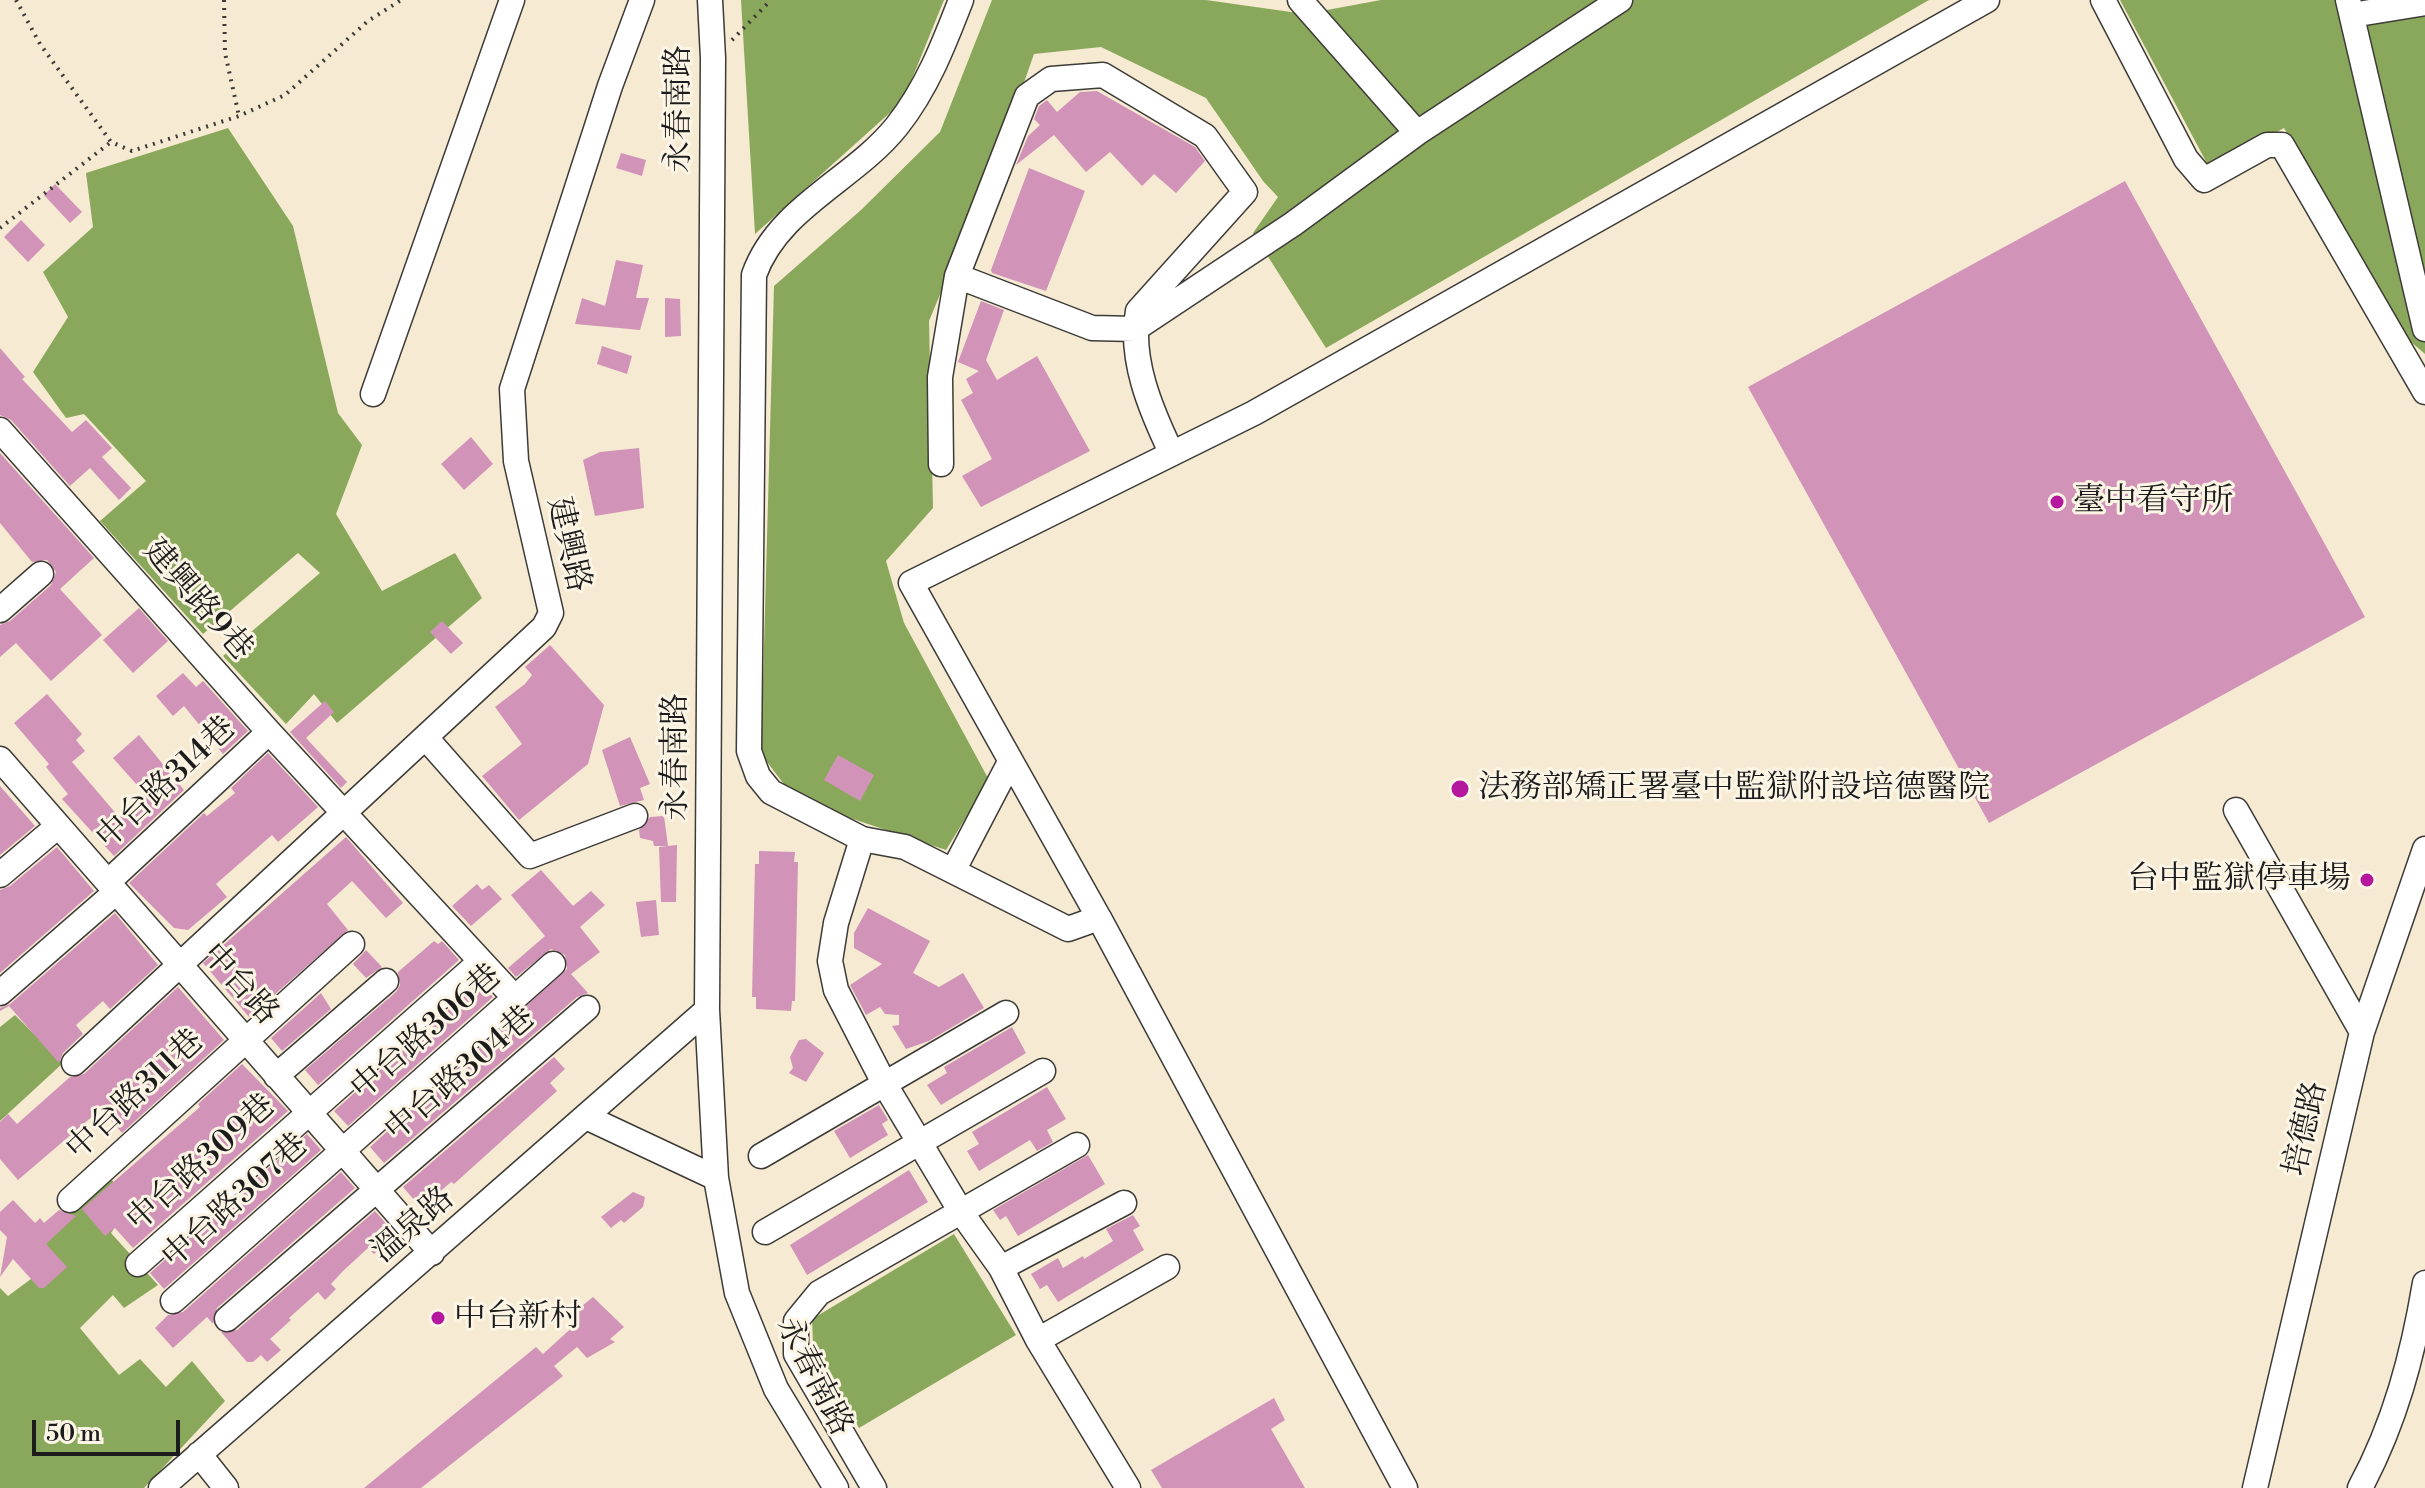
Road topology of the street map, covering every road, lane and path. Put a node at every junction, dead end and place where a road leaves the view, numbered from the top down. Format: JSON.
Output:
{"nodes":[{"id":1,"x":16,"y":0,"type":"edge"},
{"id":2,"x":224,"y":0,"type":"edge"},
{"id":3,"x":401,"y":0,"type":"edge"},
{"id":4,"x":512,"y":0,"type":"edge"},
{"id":5,"x":642,"y":0,"type":"edge"},
{"id":6,"x":710,"y":0,"type":"edge"},
{"id":7,"x":771,"y":0,"type":"edge"},
{"id":8,"x":961,"y":0,"type":"edge"},
{"id":9,"x":1300,"y":0,"type":"edge"},
{"id":10,"x":1620,"y":0,"type":"edge"},
{"id":11,"x":1987,"y":0,"type":"edge"},
{"id":12,"x":2103,"y":0,"type":"edge"},
{"id":13,"x":2425,"y":3,"type":"edge"},
{"id":14,"x":2350,"y":8,"type":"edge"},
{"id":15,"x":713,"y":58,"type":"junction"},
{"id":16,"x":239,"y":116,"type":"junction"},
{"id":17,"x":1417,"y":133,"type":"junction"},
{"id":18,"x":111,"y":142,"type":"junction"},
{"id":19,"x":0,"y":228,"type":"edge"},
{"id":20,"x":957,"y":276,"type":"junction"},
{"id":21,"x":1135,"y":329,"type":"junction"},
{"id":22,"x":2425,"y":329,"type":"edge"},
{"id":23,"x":2422,"y":377,"type":"edge"},
{"id":24,"x":373,"y":394,"type":"dead end"},
{"id":25,"x":0,"y":430,"type":"edge"},
{"id":26,"x":1171,"y":452,"type":"junction"},
{"id":27,"x":941,"y":464,"type":"dead end"},
{"id":28,"x":41,"y":574,"type":"dead end"},
{"id":29,"x":0,"y":610,"type":"edge"},
{"id":30,"x":269,"y":732,"type":"junction"},
{"id":31,"x":426,"y":738,"type":"junction"},
{"id":32,"x":0,"y":759,"type":"edge"},
{"id":33,"x":1010,"y":762,"type":"junction"},
{"id":34,"x":2236,"y":810,"type":"dead end"},
{"id":35,"x":347,"y":813,"type":"junction"},
{"id":36,"x":635,"y":816,"type":"dead end"},
{"id":37,"x":58,"y":826,"type":"junction"},
{"id":38,"x":862,"y":839,"type":"junction"},
{"id":39,"x":2425,"y":849,"type":"edge"},
{"id":40,"x":953,"y":871,"type":"junction"},
{"id":41,"x":0,"y":875,"type":"edge"},
{"id":42,"x":112,"y":887,"type":"junction"},
{"id":43,"x":1099,"y":918,"type":"junction"},
{"id":44,"x":352,"y":944,"type":"dead end"},
{"id":45,"x":553,"y":964,"type":"dead end"},
{"id":46,"x":180,"y":967,"type":"junction"},
{"id":47,"x":472,"y":969,"type":"dead end"},
{"id":48,"x":386,"y":981,"type":"dead end"},
{"id":49,"x":0,"y":993,"type":"edge"},
{"id":50,"x":515,"y":998,"type":"junction"},
{"id":51,"x":587,"y":1008,"type":"dead end"},
{"id":52,"x":707,"y":1010,"type":"junction"},
{"id":53,"x":1006,"y":1013,"type":"dead end"},
{"id":54,"x":2362,"y":1032,"type":"junction"},
{"id":55,"x":244,"y":1039,"type":"junction"},
{"id":56,"x":74,"y":1063,"type":"dead end"},
{"id":57,"x":1043,"y":1071,"type":"dead end"},
{"id":58,"x":276,"y":1076,"type":"junction"},
{"id":59,"x":884,"y":1083,"type":"junction"},
{"id":60,"x":308,"y":1111,"type":"junction"},
{"id":61,"x":586,"y":1117,"type":"junction"},
{"id":62,"x":920,"y":1140,"type":"junction"},
{"id":63,"x":1077,"y":1145,"type":"dead end"},
{"id":64,"x":342,"y":1150,"type":"junction"},
{"id":65,"x":761,"y":1156,"type":"dead end"},
{"id":66,"x":716,"y":1178,"type":"junction"},
{"id":67,"x":376,"y":1190,"type":"junction"},
{"id":68,"x":70,"y":1200,"type":"dead end"},
{"id":69,"x":1124,"y":1203,"type":"dead end"},
{"id":70,"x":961,"y":1212,"type":"junction"},
{"id":71,"x":765,"y":1232,"type":"dead end"},
{"id":72,"x":432,"y":1253,"type":"junction"},
{"id":73,"x":138,"y":1264,"type":"dead end"},
{"id":74,"x":1167,"y":1267,"type":"dead end"},
{"id":75,"x":1001,"y":1268,"type":"junction"},
{"id":76,"x":2425,"y":1283,"type":"edge"},
{"id":77,"x":173,"y":1301,"type":"dead end"},
{"id":78,"x":227,"y":1319,"type":"dead end"},
{"id":79,"x":1038,"y":1340,"type":"junction"},
{"id":80,"x":199,"y":1454,"type":"junction"},
{"id":81,"x":161,"y":1488,"type":"edge"},
{"id":82,"x":226,"y":1488,"type":"edge"},
{"id":83,"x":836,"y":1488,"type":"edge"},
{"id":84,"x":874,"y":1488,"type":"edge"},
{"id":85,"x":1128,"y":1488,"type":"edge"},
{"id":86,"x":1405,"y":1488,"type":"edge"},
{"id":87,"x":2255,"y":1488,"type":"edge"},
{"id":88,"x":2360,"y":1488,"type":"edge"}],
"edges":[{"from":1,"to":18,"type":"path"},
{"from":2,"to":16,"type":"path"},
{"from":3,"to":16,"type":"path"},
{"from":4,"to":24,"type":"street"},
{"from":5,"to":31,"type":"street","name":"建興路"},
{"from":6,"to":15,"type":"street","name":"永春南路"},
{"from":7,"to":15,"type":"path"},
{"from":8,"to":38,"type":"street"},
{"from":9,"to":17,"type":"street"},
{"from":10,"to":17,"type":"street"},
{"from":11,"to":26,"type":"street"},
{"from":12,"to":23,"type":"street"},
{"from":13,"to":14,"type":"street"},
{"from":14,"to":22,"type":"street"},
{"from":15,"to":52,"type":"street","name":"永春南路"},
{"from":16,"to":18,"type":"path"},
{"from":17,"to":21,"type":"street"},
{"from":18,"to":19,"type":"path"},
{"from":20,"to":21,"type":"street"},
{"from":20,"to":21,"type":"street"},
{"from":20,"to":27,"type":"street"},
{"from":21,"to":26,"type":"street"},
{"from":25,"to":30,"type":"street","name":"建興路9巷"},
{"from":26,"to":33,"type":"street"},
{"from":28,"to":29,"type":"street"},
{"from":30,"to":35,"type":"street","name":"建興路9巷"},
{"from":30,"to":42,"type":"street","name":"中台路314巷"},
{"from":31,"to":35,"type":"street","name":"建興路"},
{"from":31,"to":36,"type":"street"},
{"from":32,"to":37,"type":"street","name":"中台路"},
{"from":33,"to":40,"type":"street"},
{"from":33,"to":43,"type":"street"},
{"from":34,"to":54,"type":"street"},
{"from":35,"to":46,"type":"street","name":"建興路"},
{"from":35,"to":50,"type":"street","name":"建興路9巷"},
{"from":37,"to":41,"type":"street"},
{"from":37,"to":42,"type":"street","name":"中台路"},
{"from":38,"to":40,"type":"street"},
{"from":38,"to":59,"type":"street"},
{"from":39,"to":54,"type":"street","name":"培德路"},
{"from":40,"to":43,"type":"street"},
{"from":42,"to":46,"type":"street","name":"中台路"},
{"from":42,"to":49,"type":"street","name":"中台路314巷"},
{"from":43,"to":86,"type":"street"},
{"from":44,"to":55,"type":"street","name":"中台路311巷"},
{"from":45,"to":50,"type":"street","name":"中台路306巷"},
{"from":46,"to":55,"type":"street","name":"中台路"},
{"from":46,"to":56,"type":"street","name":"建興路"},
{"from":47,"to":60,"type":"street","name":"中台路309巷"},
{"from":48,"to":58,"type":"street"},
{"from":50,"to":64,"type":"street","name":"中台路306巷"},
{"from":51,"to":67,"type":"street","name":"中台路304巷"},
{"from":52,"to":61,"type":"street","name":"溫泉路"},
{"from":52,"to":66,"type":"street","name":"永春南路"},
{"from":53,"to":59,"type":"street"},
{"from":54,"to":87,"type":"street","name":"培德路"},
{"from":55,"to":58,"type":"street","name":"中台路"},
{"from":55,"to":68,"type":"street","name":"中台路311巷"},
{"from":57,"to":62,"type":"street"},
{"from":58,"to":60,"type":"street","name":"中台路"},
{"from":59,"to":62,"type":"street"},
{"from":59,"to":65,"type":"street"},
{"from":60,"to":64,"type":"street","name":"中台路"},
{"from":60,"to":73,"type":"street","name":"中台路309巷"},
{"from":61,"to":66,"type":"street"},
{"from":61,"to":72,"type":"street","name":"溫泉路"},
{"from":62,"to":70,"type":"street"},
{"from":62,"to":71,"type":"street"},
{"from":63,"to":70,"type":"street"},
{"from":64,"to":67,"type":"street","name":"中台路"},
{"from":64,"to":77,"type":"street","name":"中台路307巷"},
{"from":66,"to":83,"type":"street","name":"永春南路"},
{"from":67,"to":72,"type":"street","name":"中台路"},
{"from":67,"to":78,"type":"street","name":"中台路304巷"},
{"from":69,"to":75,"type":"street"},
{"from":70,"to":75,"type":"street"},
{"from":70,"to":84,"type":"street"},
{"from":72,"to":80,"type":"street","name":"溫泉路"},
{"from":74,"to":79,"type":"street"},
{"from":75,"to":79,"type":"street"},
{"from":76,"to":88,"type":"street"},
{"from":79,"to":85,"type":"street"},
{"from":80,"to":81,"type":"street","name":"溫泉路"},
{"from":80,"to":82,"type":"street"}]}
